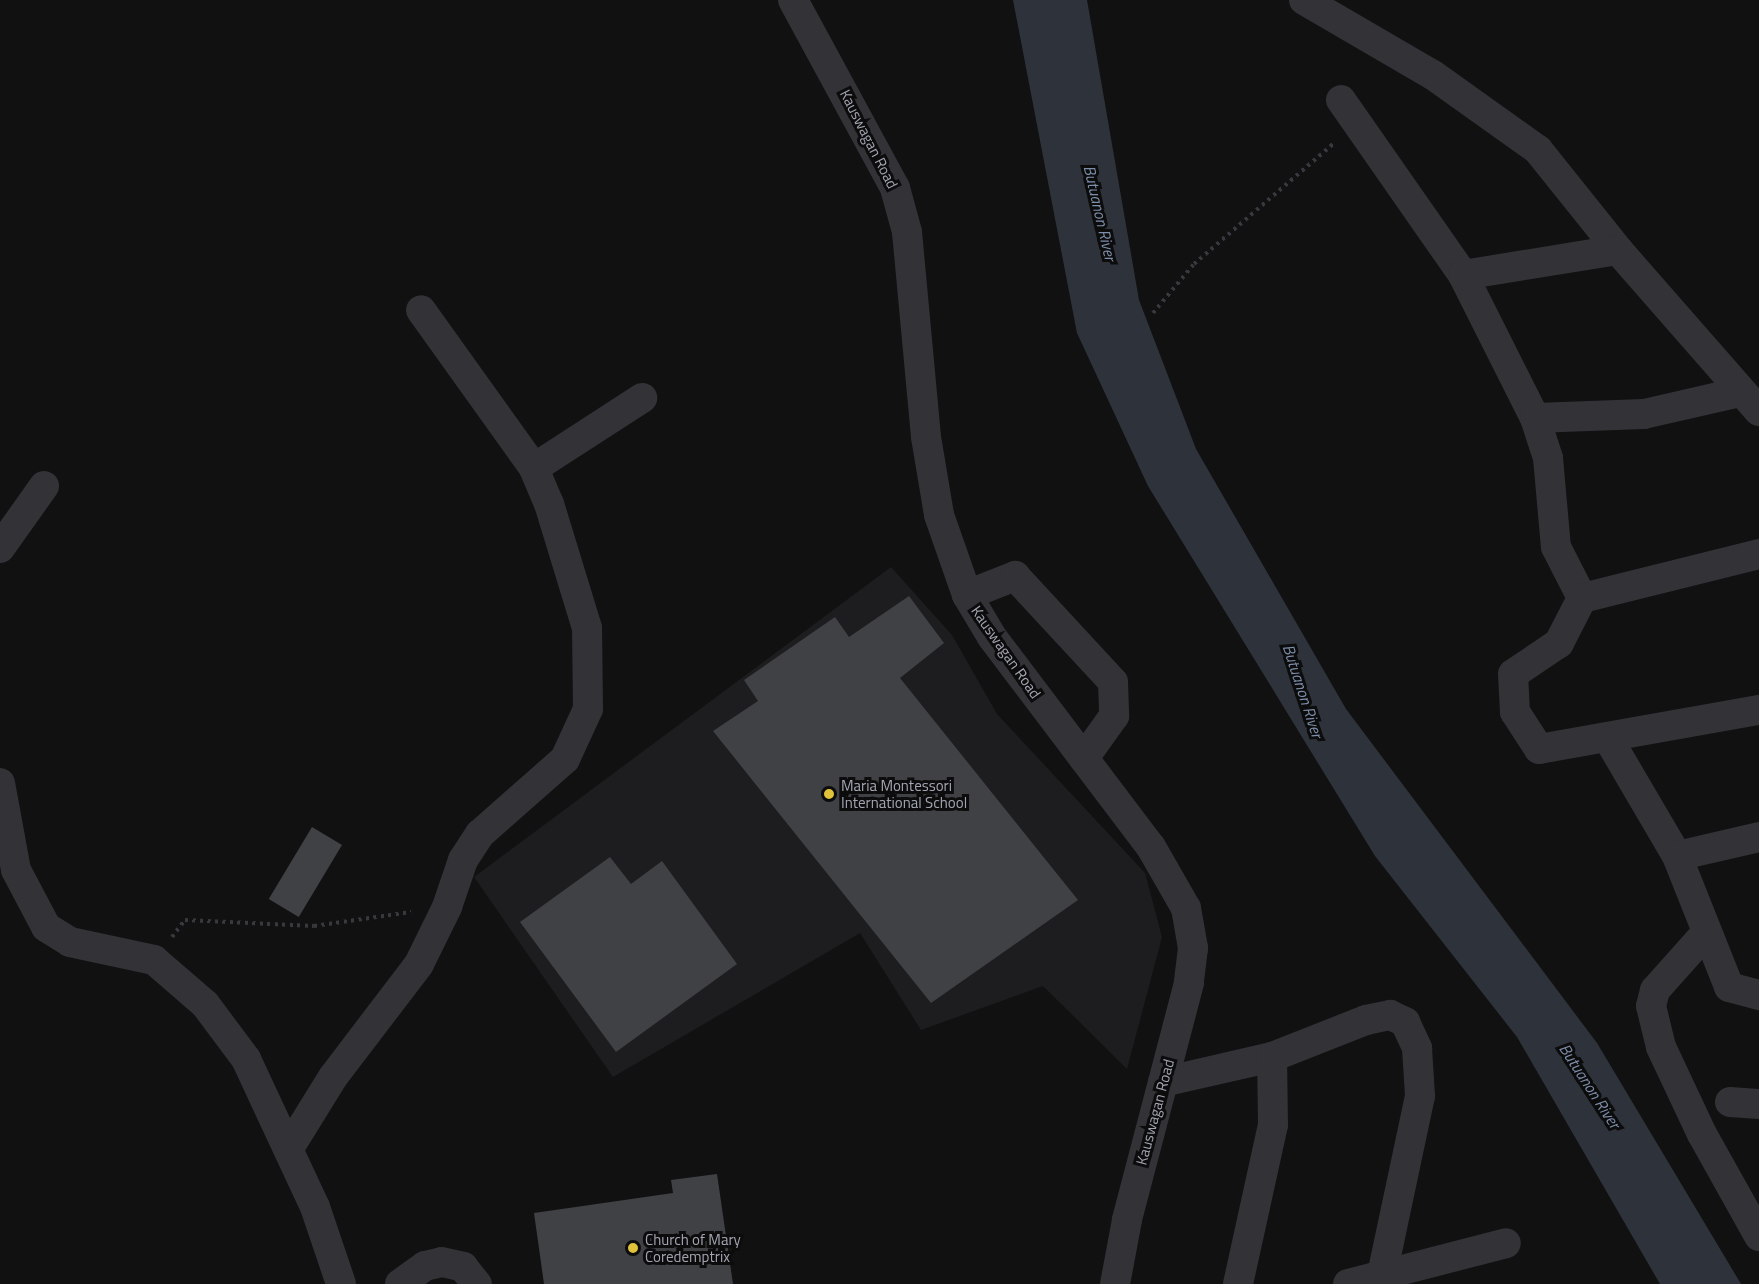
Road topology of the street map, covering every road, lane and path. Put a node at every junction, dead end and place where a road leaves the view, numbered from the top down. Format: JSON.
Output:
{"nodes":[{"id":1,"x":793,"y":0,"type":"edge"},
{"id":2,"x":1304,"y":0,"type":"edge"},
{"id":3,"x":1349,"y":111,"type":"joint"},
{"id":4,"x":1618,"y":250,"type":"junction"},
{"id":5,"x":1463,"y":275,"type":"junction"},
{"id":6,"x":421,"y":310,"type":"dead end"},
{"id":7,"x":1153,"y":313,"type":"dead end"},
{"id":8,"x":642,"y":398,"type":"dead end"},
{"id":9,"x":1750,"y":402,"type":"edge"},
{"id":10,"x":1535,"y":418,"type":"junction"},
{"id":11,"x":534,"y":468,"type":"junction"},
{"id":12,"x":44,"y":486,"type":"dead end"},
{"id":13,"x":0,"y":548,"type":"edge"},
{"id":14,"x":1759,"y":554,"type":"edge"},
{"id":15,"x":967,"y":595,"type":"junction"},
{"id":16,"x":1582,"y":598,"type":"junction"},
{"id":17,"x":1759,"y":710,"type":"edge"},
{"id":18,"x":1609,"y":740,"type":"junction"},
{"id":19,"x":1084,"y":758,"type":"junction"},
{"id":20,"x":0,"y":783,"type":"edge"},
{"id":21,"x":1759,"y":837,"type":"edge"},
{"id":22,"x":1677,"y":856,"type":"junction"},
{"id":23,"x":447,"y":907,"type":"junction"},
{"id":24,"x":1706,"y":933,"type":"junction"},
{"id":25,"x":154,"y":960,"type":"junction"},
{"id":26,"x":1759,"y":994,"type":"edge"},
{"id":27,"x":1272,"y":1057,"type":"junction"},
{"id":28,"x":1163,"y":1082,"type":"junction"},
{"id":29,"x":1730,"y":1102,"type":"dead end"},
{"id":30,"x":1759,"y":1104,"type":"edge"},
{"id":31,"x":290,"y":1149,"type":"junction"},
{"id":32,"x":1759,"y":1236,"type":"edge"},
{"id":33,"x":1506,"y":1243,"type":"dead end"},
{"id":34,"x":1382,"y":1275,"type":"junction"},
{"id":35,"x":341,"y":1284,"type":"edge"},
{"id":36,"x":400,"y":1284,"type":"edge"},
{"id":37,"x":477,"y":1284,"type":"edge"},
{"id":38,"x":1115,"y":1284,"type":"edge"},
{"id":39,"x":1238,"y":1284,"type":"edge"},
{"id":40,"x":1348,"y":1284,"type":"edge"}],
"edges":[{"from":1,"to":15,"type":"street","name":"Kauswagan Road"},
{"from":2,"to":4,"type":"street"},
{"from":3,"to":5,"type":"street"},
{"from":3,"to":7,"type":"path"},
{"from":4,"to":5,"type":"street"},
{"from":4,"to":9,"type":"street"},
{"from":5,"to":10,"type":"street"},
{"from":6,"to":11,"type":"street"},
{"from":8,"to":11,"type":"street"},
{"from":9,"to":10,"type":"street"},
{"from":10,"to":16,"type":"street"},
{"from":11,"to":23,"type":"street"},
{"from":12,"to":13,"type":"street"},
{"from":14,"to":16,"type":"street"},
{"from":15,"to":19,"type":"street","name":"Kauswagan Road"},
{"from":15,"to":19,"type":"street"},
{"from":16,"to":18,"type":"street"},
{"from":17,"to":18,"type":"street"},
{"from":18,"to":22,"type":"street"},
{"from":19,"to":28,"type":"street","name":"Kauswagan Road"},
{"from":20,"to":25,"type":"street"},
{"from":21,"to":22,"type":"street"},
{"from":22,"to":24,"type":"street"},
{"from":23,"to":25,"type":"path"},
{"from":23,"to":31,"type":"street"},
{"from":24,"to":26,"type":"street"},
{"from":24,"to":32,"type":"street"},
{"from":25,"to":31,"type":"street"},
{"from":27,"to":28,"type":"street"},
{"from":27,"to":34,"type":"street"},
{"from":27,"to":39,"type":"street"},
{"from":28,"to":38,"type":"street","name":"Kauswagan Road"},
{"from":29,"to":30,"type":"street"},
{"from":31,"to":35,"type":"street"},
{"from":33,"to":34,"type":"street"},
{"from":34,"to":40,"type":"street"},
{"from":36,"to":37,"type":"street"}]}
